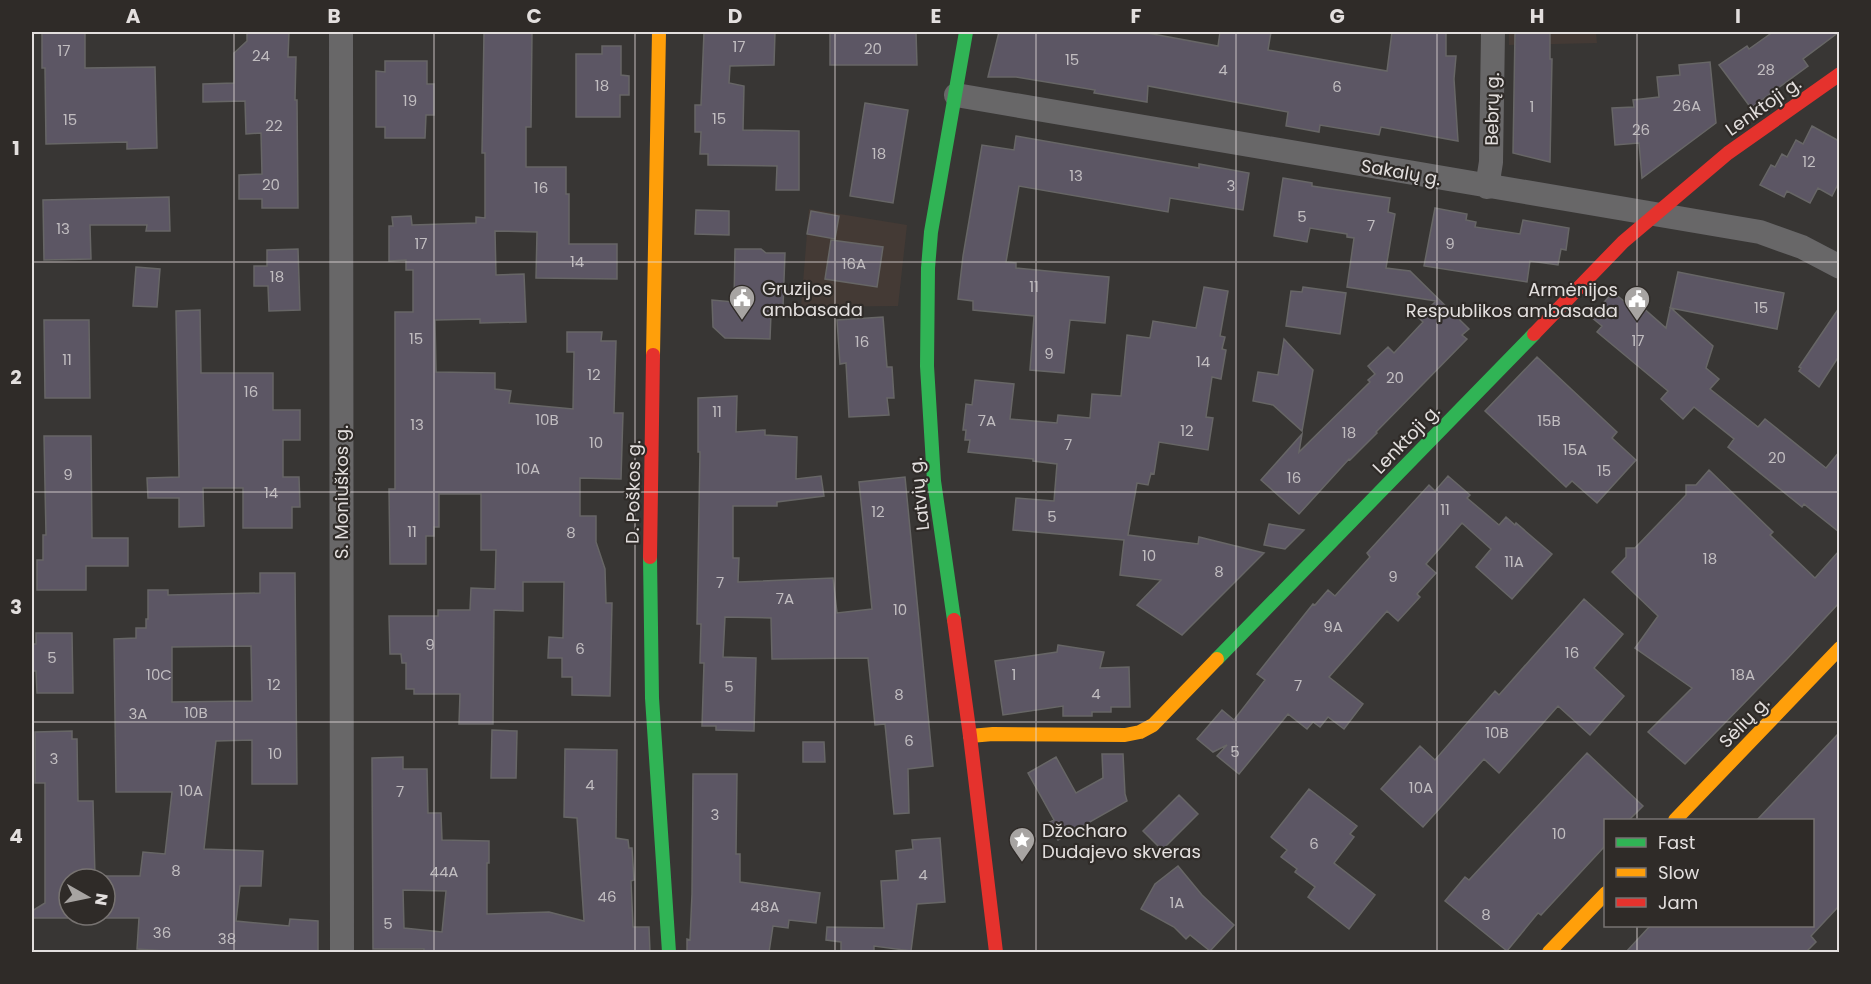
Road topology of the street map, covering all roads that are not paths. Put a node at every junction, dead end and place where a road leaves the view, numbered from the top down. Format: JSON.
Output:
{"nodes":[{"id":1,"x":341,"y":32,"type":"edge"},
{"id":2,"x":659,"y":32,"type":"edge"},
{"id":3,"x":966,"y":32,"type":"edge"},
{"id":4,"x":1493,"y":32,"type":"edge"},
{"id":5,"x":1839,"y":74,"type":"edge"},
{"id":6,"x":956,"y":95,"type":"junction"},
{"id":7,"x":1487,"y":187,"type":"junction"},
{"id":8,"x":1655,"y":214,"type":"junction"},
{"id":9,"x":1839,"y":267,"type":"edge"},
{"id":10,"x":1839,"y":648,"type":"edge"},
{"id":11,"x":970,"y":736,"type":"junction"},
{"id":12,"x":1676,"y":819,"type":"edge"},
{"id":13,"x":1604,"y":894,"type":"edge"},
{"id":14,"x":342,"y":952,"type":"edge"},
{"id":15,"x":669,"y":952,"type":"edge"},
{"id":16,"x":996,"y":952,"type":"edge"},
{"id":17,"x":1549,"y":952,"type":"edge"}],
"edges":[{"from":1,"to":14,"type":"street","name":"S. Moniuškos g."},
{"from":2,"to":15,"type":"street","name":"D. Poškos g."},
{"from":3,"to":6,"type":"street","name":"Latvių g."},
{"from":4,"to":7,"type":"street","name":"Bebrų g."},
{"from":5,"to":8,"type":"street","name":"Lenktoji g."},
{"from":6,"to":7,"type":"street","name":"Sakalų g."},
{"from":6,"to":11,"type":"street","name":"Latvių g."},
{"from":7,"to":8,"type":"street","name":"Sakalų g."},
{"from":8,"to":9,"type":"street","name":"Sakalų g."},
{"from":8,"to":11,"type":"street","name":"Lenktoji g."},
{"from":10,"to":12,"type":"street","name":"Sėlių g."},
{"from":11,"to":16,"type":"street","name":"Latvių g."},
{"from":13,"to":17,"type":"street"}]}
